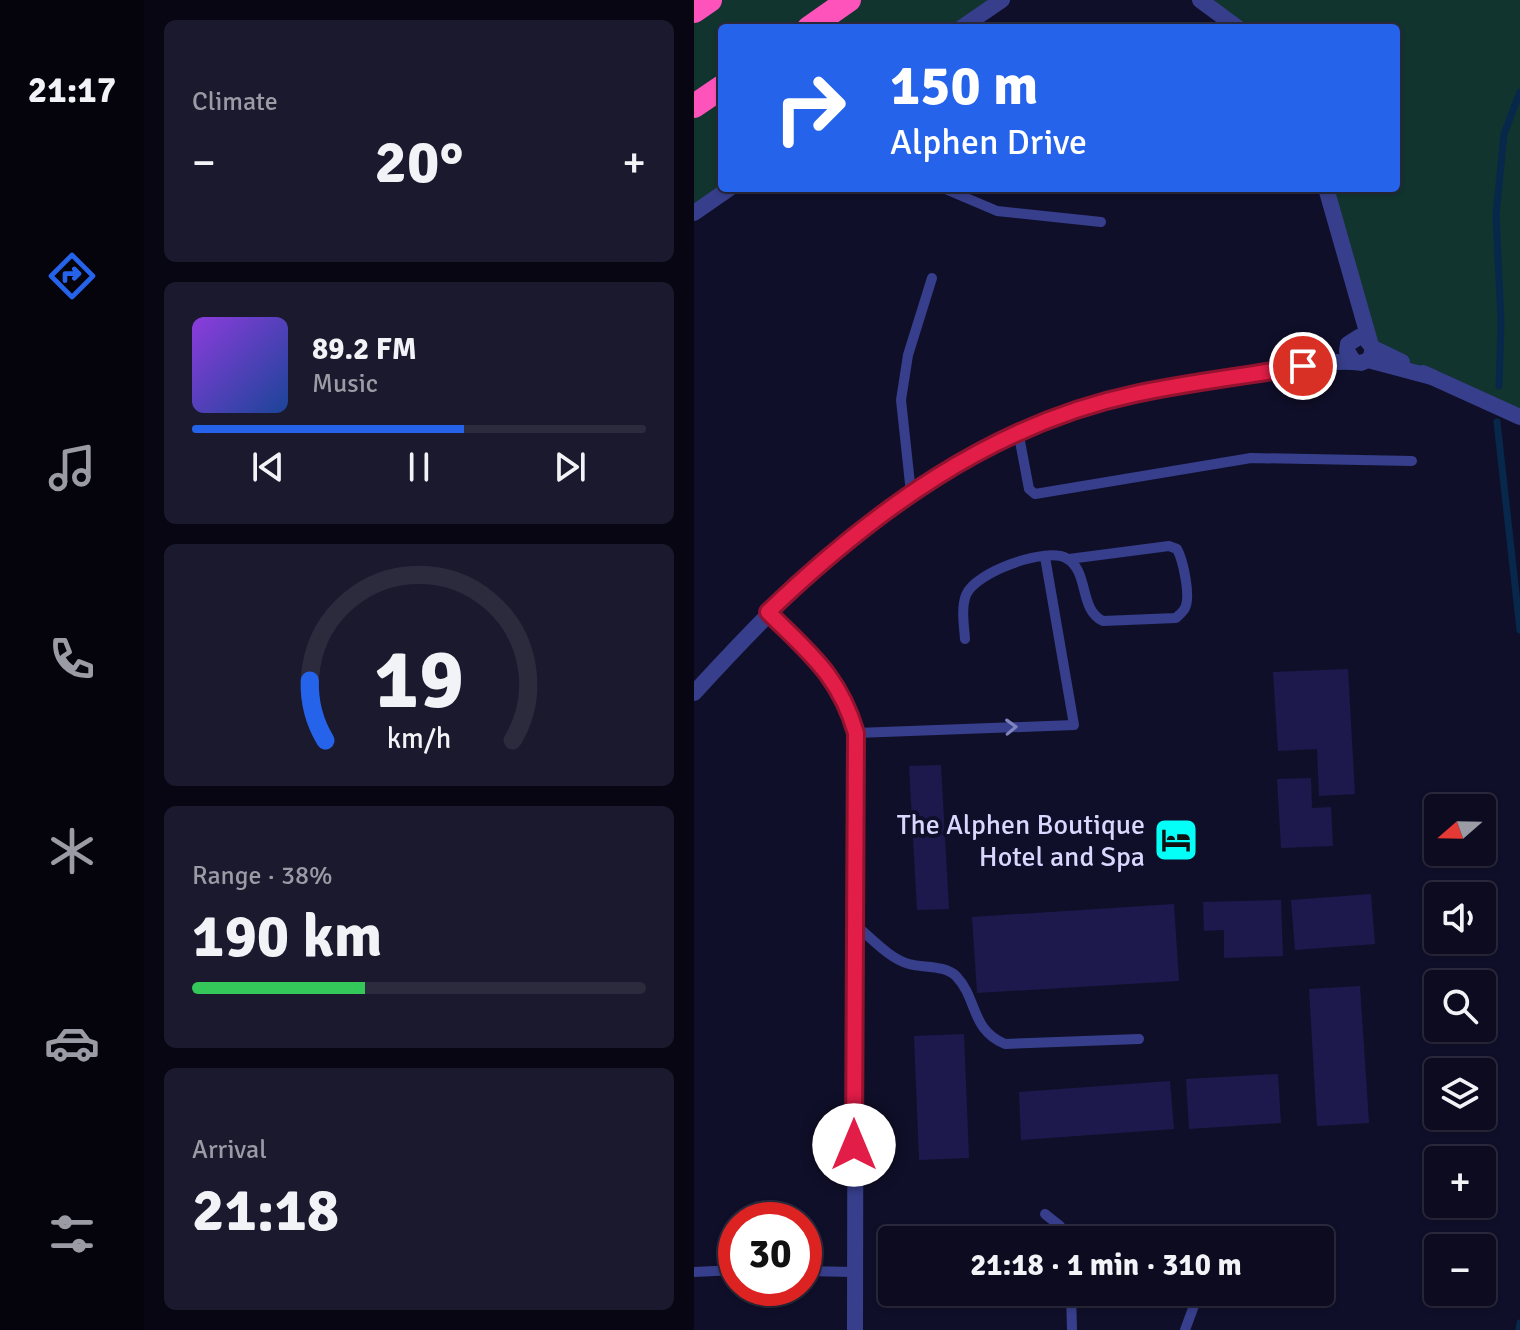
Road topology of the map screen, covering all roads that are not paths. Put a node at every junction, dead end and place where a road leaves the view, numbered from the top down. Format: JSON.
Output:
{"nodes":[{"id":1,"x":710,"y":0,"type":"edge"},
{"id":2,"x":849,"y":0,"type":"edge"},
{"id":3,"x":862,"y":0,"type":"edge"},
{"id":4,"x":1002,"y":0,"type":"edge"},
{"id":5,"x":1200,"y":0,"type":"edge"},
{"id":6,"x":694,"y":11,"type":"edge"},
{"id":7,"x":817,"y":22,"type":"edge"},
{"id":8,"x":967,"y":24,"type":"edge"},
{"id":9,"x":1233,"y":24,"type":"edge"},
{"id":10,"x":718,"y":90,"type":"edge"},
{"id":11,"x":694,"y":106,"type":"edge"},
{"id":12,"x":724,"y":192,"type":"edge"},
{"id":13,"x":952,"y":192,"type":"edge"},
{"id":14,"x":1327,"y":192,"type":"edge"},
{"id":15,"x":694,"y":213,"type":"edge"},
{"id":16,"x":1101,"y":222,"type":"dead end"},
{"id":17,"x":932,"y":278,"type":"dead end"},
{"id":18,"x":1362,"y":309,"type":"junction"},
{"id":19,"x":1350,"y":342,"type":"junction"},
{"id":20,"x":1366,"y":353,"type":"junction"},
{"id":21,"x":1303,"y":366,"type":"junction"},
{"id":22,"x":1520,"y":417,"type":"edge"},
{"id":23,"x":1018,"y":431,"type":"junction"},
{"id":24,"x":1412,"y":461,"type":"dead end"},
{"id":25,"x":911,"y":493,"type":"junction"},
{"id":26,"x":1045,"y":557,"type":"junction"},
{"id":27,"x":1069,"y":559,"type":"junction"},
{"id":28,"x":768,"y":612,"type":"junction"},
{"id":29,"x":965,"y":639,"type":"dead end"},
{"id":30,"x":694,"y":693,"type":"edge"},
{"id":31,"x":856,"y":733,"type":"junction"},
{"id":32,"x":854,"y":923,"type":"junction"},
{"id":33,"x":1139,"y":1039,"type":"dead end"},
{"id":34,"x":1045,"y":1214,"type":"dead end"},
{"id":35,"x":1060,"y":1226,"type":"edge"},
{"id":36,"x":718,"y":1271,"type":"edge"},
{"id":37,"x":822,"y":1271,"type":"edge"},
{"id":38,"x":694,"y":1272,"type":"edge"},
{"id":39,"x":854,"y":1272,"type":"junction"},
{"id":40,"x":1071,"y":1306,"type":"edge"},
{"id":41,"x":1194,"y":1306,"type":"edge"},
{"id":42,"x":855,"y":1330,"type":"edge"},
{"id":43,"x":1072,"y":1330,"type":"edge"},
{"id":44,"x":1185,"y":1330,"type":"edge"}],
"edges":[{"from":1,"to":6,"type":"highway"},
{"from":2,"to":7,"type":"highway"},
{"from":3,"to":7,"type":"highway"},
{"from":4,"to":8,"type":"street"},
{"from":5,"to":9,"type":"street"},
{"from":10,"to":11,"type":"highway"},
{"from":12,"to":15,"type":"street"},
{"from":13,"to":16,"type":"lane"},
{"from":14,"to":18,"type":"street"},
{"from":17,"to":25,"type":"lane"},
{"from":18,"to":19,"type":"street"},
{"from":18,"to":20,"type":"street"},
{"from":19,"to":20,"type":"street"},
{"from":19,"to":21,"type":"street"},
{"from":20,"to":21,"type":"street"},
{"from":20,"to":22,"type":"street"},
{"from":21,"to":23,"type":"street"},
{"from":23,"to":24,"type":"lane"},
{"from":23,"to":25,"type":"street"},
{"from":25,"to":28,"type":"street"},
{"from":26,"to":27,"type":"lane"},
{"from":26,"to":29,"type":"lane"},
{"from":31,"to":26,"type":"lane","one_way":true},
{"from":27,"to":27,"type":"lane"},
{"from":28,"to":30,"type":"street"},
{"from":28,"to":31,"type":"street"},
{"from":31,"to":32,"type":"street"},
{"from":32,"to":33,"type":"lane"},
{"from":32,"to":39,"type":"street"},
{"from":34,"to":35,"type":"lane"},
{"from":36,"to":38,"type":"lane"},
{"from":37,"to":39,"type":"lane"},
{"from":39,"to":42,"type":"street"},
{"from":40,"to":43,"type":"lane"},
{"from":41,"to":44,"type":"lane"}]}
